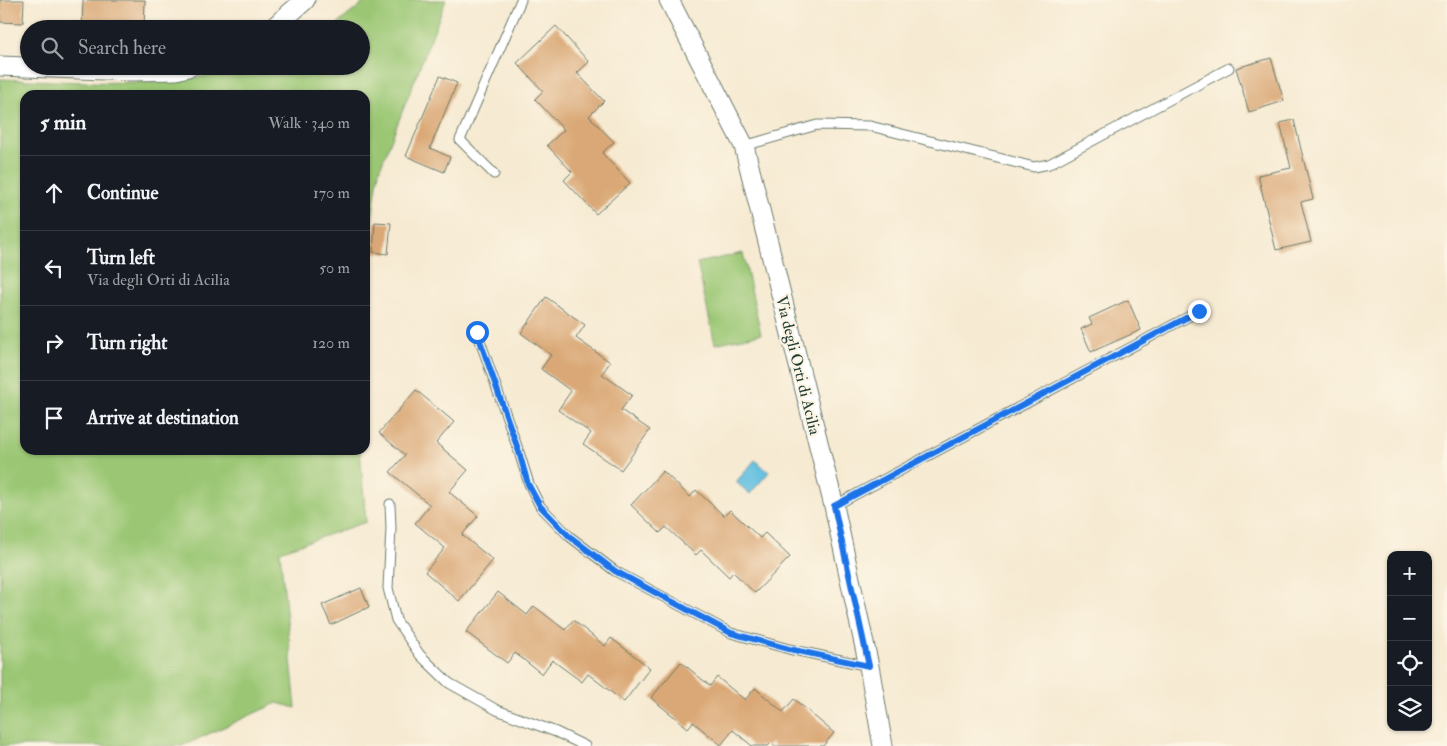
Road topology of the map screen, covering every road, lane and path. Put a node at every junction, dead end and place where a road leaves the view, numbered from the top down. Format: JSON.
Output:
{"nodes":[{"id":1,"x":305,"y":0,"type":"edge"},
{"id":2,"x":521,"y":0,"type":"edge"},
{"id":3,"x":669,"y":0,"type":"edge"},
{"id":4,"x":282,"y":20,"type":"edge"},
{"id":5,"x":0,"y":66,"type":"edge"},
{"id":6,"x":20,"y":67,"type":"edge"},
{"id":7,"x":1229,"y":68,"type":"dead end"},
{"id":8,"x":744,"y":146,"type":"junction"},
{"id":9,"x":494,"y":174,"type":"dead end"},
{"id":10,"x":1199,"y":311,"type":"dead end"},
{"id":11,"x":477,"y":332,"type":"dead end"},
{"id":12,"x":390,"y":504,"type":"dead end"},
{"id":13,"x":834,"y":506,"type":"junction"},
{"id":14,"x":869,"y":666,"type":"junction"},
{"id":15,"x":585,"y":746,"type":"edge"},
{"id":16,"x":883,"y":746,"type":"edge"}],
"edges":[{"from":1,"to":4,"type":"street"},
{"from":2,"to":9,"type":"lane"},
{"from":3,"to":8,"type":"street","name":"Via degli Orti di Acilia"},
{"from":5,"to":6,"type":"street"},
{"from":7,"to":8,"type":"lane"},
{"from":8,"to":13,"type":"street","name":"Via degli Orti di Acilia"},
{"from":10,"to":13,"type":"lane"},
{"from":11,"to":14,"type":"lane"},
{"from":12,"to":15,"type":"lane"},
{"from":13,"to":14,"type":"street","name":"Via degli Orti di Acilia"},
{"from":14,"to":16,"type":"street","name":"Via degli Orti di Acilia"}]}
